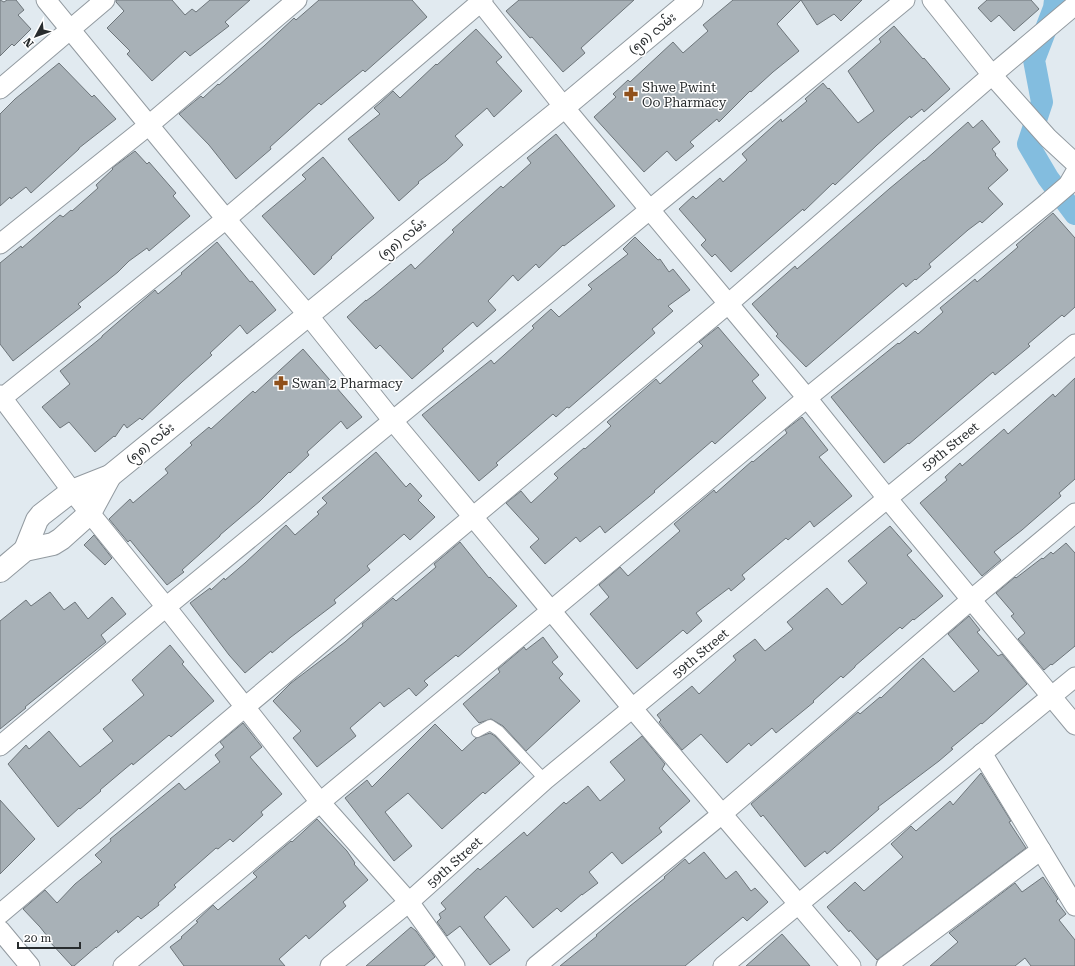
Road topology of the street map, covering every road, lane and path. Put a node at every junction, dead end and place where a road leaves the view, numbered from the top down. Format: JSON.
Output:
{"nodes":[{"id":1,"x":46,"y":0,"type":"edge"},
{"id":2,"x":105,"y":0,"type":"edge"},
{"id":3,"x":297,"y":0,"type":"edge"},
{"id":4,"x":692,"y":0,"type":"edge"},
{"id":5,"x":905,"y":0,"type":"edge"},
{"id":6,"x":932,"y":0,"type":"edge"},
{"id":7,"x":481,"y":1,"type":"edge"},
{"id":8,"x":1075,"y":6,"type":"edge"},
{"id":9,"x":71,"y":30,"type":"junction"},
{"id":10,"x":992,"y":74,"type":"junction"},
{"id":11,"x":0,"y":89,"type":"edge"},
{"id":12,"x":564,"y":107,"type":"junction"},
{"id":13,"x":149,"y":125,"type":"junction"},
{"id":14,"x":1075,"y":163,"type":"edge"},
{"id":15,"x":1072,"y":179,"type":"edge"},
{"id":16,"x":650,"y":210,"type":"junction"},
{"id":17,"x":226,"y":219,"type":"junction"},
{"id":18,"x":0,"y":244,"type":"edge"},
{"id":19,"x":728,"y":304,"type":"junction"},
{"id":20,"x":308,"y":315,"type":"junction"},
{"id":21,"x":1075,"y":344,"type":"edge"},
{"id":22,"x":1,"y":397,"type":"edge"},
{"id":23,"x":806,"y":398,"type":"junction"},
{"id":24,"x":393,"y":421,"type":"junction"},
{"id":25,"x":110,"y":476,"type":"junction"},
{"id":26,"x":72,"y":492,"type":"junction"},
{"id":27,"x":887,"y":498,"type":"junction"},
{"id":28,"x":90,"y":513,"type":"junction"},
{"id":29,"x":1075,"y":513,"type":"edge"},
{"id":30,"x":473,"y":517,"type":"junction"},
{"id":31,"x":25,"y":550,"type":"junction"},
{"id":32,"x":0,"y":571,"type":"edge"},
{"id":33,"x":972,"y":599,"type":"junction"},
{"id":34,"x":166,"y":607,"type":"junction"},
{"id":35,"x":550,"y":610,"type":"junction"},
{"id":36,"x":1075,"y":677,"type":"edge"},
{"id":37,"x":1052,"y":696,"type":"junction"},
{"id":38,"x":245,"y":707,"type":"junction"},
{"id":39,"x":633,"y":709,"type":"junction"},
{"id":40,"x":1075,"y":725,"type":"edge"},
{"id":41,"x":476,"y":732,"type":"dead end"},
{"id":42,"x":0,"y":746,"type":"edge"},
{"id":43,"x":982,"y":753,"type":"junction"},
{"id":44,"x":545,"y":780,"type":"junction"},
{"id":45,"x":320,"y":802,"type":"junction"},
{"id":46,"x":722,"y":814,"type":"junction"},
{"id":47,"x":1040,"y":850,"type":"junction"},
{"id":48,"x":409,"y":902,"type":"junction"},
{"id":49,"x":799,"y":904,"type":"junction"},
{"id":50,"x":1075,"y":906,"type":"edge"},
{"id":51,"x":0,"y":914,"type":"edge"},
{"id":52,"x":0,"y":930,"type":"edge"},
{"id":53,"x":30,"y":966,"type":"edge"},
{"id":54,"x":123,"y":966,"type":"edge"},
{"id":55,"x":330,"y":966,"type":"edge"},
{"id":56,"x":455,"y":966,"type":"edge"},
{"id":57,"x":536,"y":966,"type":"edge"},
{"id":58,"x":723,"y":966,"type":"edge"},
{"id":59,"x":851,"y":966,"type":"edge"},
{"id":60,"x":886,"y":966,"type":"edge"}],
"edges":[{"from":1,"to":9,"type":"street"},
{"from":2,"to":9,"type":"street"},
{"from":3,"to":13,"type":"street"},
{"from":4,"to":12,"type":"main road","name":"(၅၈) လမ်း"},
{"from":5,"to":16,"type":"street"},
{"from":6,"to":10,"type":"street"},
{"from":7,"to":12,"type":"street"},
{"from":7,"to":17,"type":"street"},
{"from":8,"to":10,"type":"street"},
{"from":9,"to":11,"type":"street"},
{"from":9,"to":13,"type":"street"},
{"from":10,"to":14,"type":"street"},
{"from":10,"to":19,"type":"street"},
{"from":12,"to":16,"type":"street"},
{"from":12,"to":20,"type":"main road","name":"(၅၈) လမ်း"},
{"from":13,"to":17,"type":"street"},
{"from":13,"to":18,"type":"street"},
{"from":15,"to":23,"type":"street"},
{"from":16,"to":19,"type":"street"},
{"from":16,"to":24,"type":"street"},
{"from":17,"to":20,"type":"street"},
{"from":17,"to":22,"type":"street"},
{"from":19,"to":23,"type":"street"},
{"from":19,"to":30,"type":"street"},
{"from":20,"to":24,"type":"street"},
{"from":20,"to":25,"type":"main road","name":"(၅၈) လမ်း"},
{"from":21,"to":27,"type":"street","name":"59th Street"},
{"from":22,"to":26,"type":"street"},
{"from":23,"to":27,"type":"street"},
{"from":23,"to":35,"type":"street"},
{"from":24,"to":30,"type":"street"},
{"from":24,"to":34,"type":"street"},
{"from":25,"to":26,"type":"main road"},
{"from":25,"to":28,"type":"main road"},
{"from":26,"to":28,"type":"street"},
{"from":26,"to":31,"type":"main road"},
{"from":27,"to":33,"type":"street"},
{"from":27,"to":39,"type":"street","name":"59th Street"},
{"from":28,"to":31,"type":"main road"},
{"from":28,"to":34,"type":"street"},
{"from":29,"to":33,"type":"street"},
{"from":30,"to":35,"type":"street"},
{"from":30,"to":38,"type":"street"},
{"from":31,"to":32,"type":"main road"},
{"from":33,"to":37,"type":"street"},
{"from":33,"to":46,"type":"street"},
{"from":34,"to":38,"type":"street"},
{"from":34,"to":42,"type":"street"},
{"from":35,"to":39,"type":"street"},
{"from":35,"to":45,"type":"street"},
{"from":36,"to":37,"type":"street"},
{"from":37,"to":40,"type":"street"},
{"from":37,"to":43,"type":"street"},
{"from":38,"to":45,"type":"street"},
{"from":38,"to":51,"type":"street"},
{"from":39,"to":44,"type":"street","name":"59th Street"},
{"from":39,"to":46,"type":"street"},
{"from":41,"to":44,"type":"lane"},
{"from":43,"to":47,"type":"street"},
{"from":43,"to":49,"type":"street"},
{"from":44,"to":48,"type":"street","name":"59th Street"},
{"from":45,"to":48,"type":"street"},
{"from":45,"to":54,"type":"street"},
{"from":46,"to":49,"type":"street"},
{"from":46,"to":57,"type":"street"},
{"from":47,"to":50,"type":"street"},
{"from":47,"to":60,"type":"street"},
{"from":48,"to":55,"type":"street","name":"59th Street"},
{"from":48,"to":56,"type":"street"},
{"from":49,"to":58,"type":"street"},
{"from":49,"to":59,"type":"street"},
{"from":52,"to":53,"type":"street"}]}
